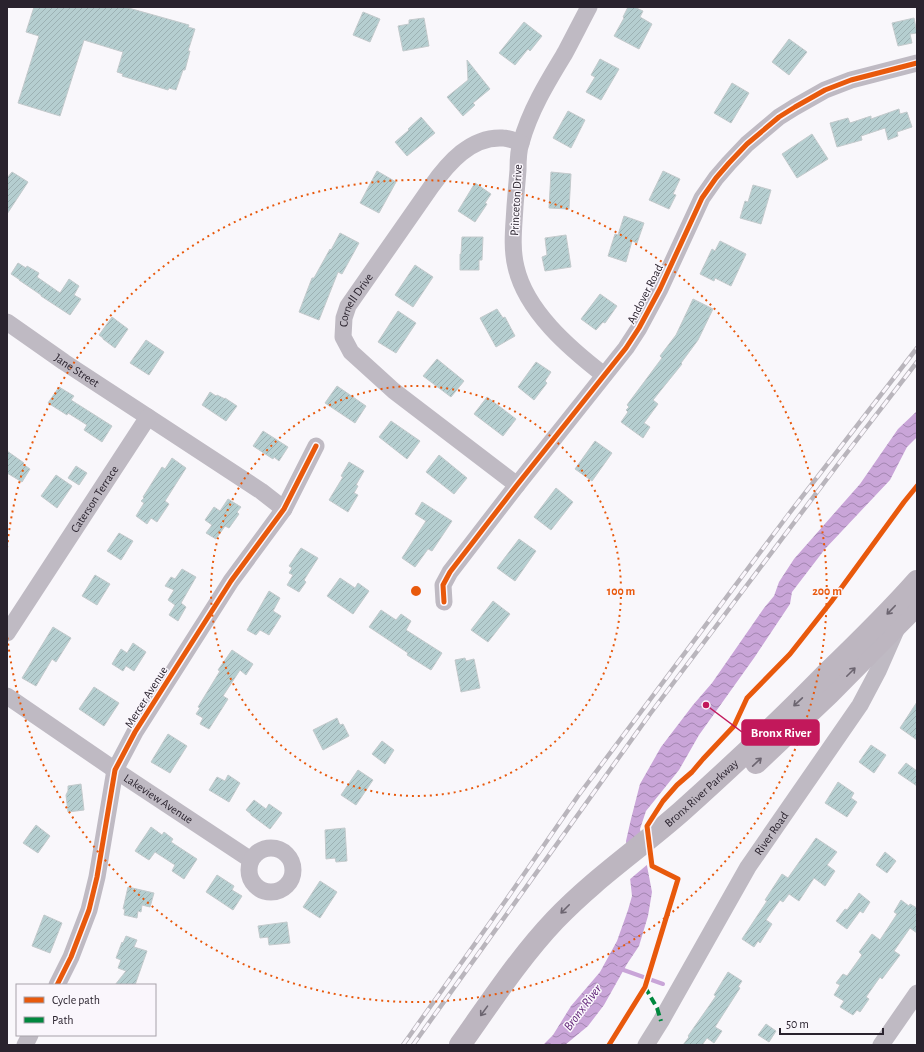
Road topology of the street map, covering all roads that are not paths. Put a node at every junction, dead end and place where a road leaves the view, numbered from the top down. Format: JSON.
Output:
{"nodes":[{"id":1,"x":589,"y":7,"type":"edge"},
{"id":2,"x":917,"y":63,"type":"edge"},
{"id":3,"x":521,"y":143,"type":"junction"},
{"id":4,"x":7,"y":322,"type":"edge"},
{"id":5,"x":604,"y":375,"type":"junction"},
{"id":6,"x":148,"y":417,"type":"junction"},
{"id":7,"x":316,"y":446,"type":"dead end"},
{"id":8,"x":517,"y":485,"type":"junction"},
{"id":9,"x":284,"y":509,"type":"junction"},
{"id":10,"x":917,"y":581,"type":"edge"},
{"id":11,"x":444,"y":602,"type":"dead end"},
{"id":12,"x":917,"y":605,"type":"edge"},
{"id":13,"x":898,"y":624,"type":"junction"},
{"id":14,"x":7,"y":633,"type":"edge"},
{"id":15,"x":7,"y":696,"type":"edge"},
{"id":16,"x":115,"y":770,"type":"junction"},
{"id":17,"x":251,"y":860,"type":"dead end"},
{"id":18,"x":627,"y":864,"type":"junction"},
{"id":19,"x":58,"y":984,"type":"edge"},
{"id":20,"x":917,"y":993,"type":"edge"},
{"id":21,"x":30,"y":1036,"type":"edge"},
{"id":22,"x":25,"y":1045,"type":"edge"},
{"id":23,"x":460,"y":1045,"type":"edge"},
{"id":24,"x":479,"y":1045,"type":"edge"},
{"id":25,"x":646,"y":1045,"type":"edge"},
{"id":26,"x":881,"y":1045,"type":"edge"}],
"edges":[{"from":1,"to":3,"type":"street","name":"Princeton Drive"},
{"from":2,"to":5,"type":"street","name":"Andover Road"},
{"from":3,"to":5,"type":"street","name":"Princeton Drive"},
{"from":3,"to":8,"type":"street","name":"Cornell Drive"},
{"from":4,"to":6,"type":"street","name":"Jane Street"},
{"from":5,"to":8,"type":"street","name":"Andover Road"},
{"from":6,"to":9,"type":"street"},
{"from":6,"to":14,"type":"street","name":"Caterson Terrace"},
{"from":7,"to":9,"type":"street","name":"Mercer Avenue"},
{"from":8,"to":11,"type":"street","name":"Andover Road"},
{"from":9,"to":16,"type":"street","name":"Mercer Avenue"},
{"from":10,"to":18,"type":"highway","name":"Bronx River Parkway","one_way":true},
{"from":12,"to":13,"type":"highway","name":"Bronx River Parkway"},
{"from":18,"to":13,"type":"highway","name":"Bronx River Parkway","one_way":true},
{"from":13,"to":25,"type":"street","name":"River Road"},
{"from":15,"to":16,"type":"street","name":"Lakeview Avenue"},
{"from":16,"to":17,"type":"street","name":"Lakeview Avenue"},
{"from":16,"to":19,"type":"street","name":"Mercer Avenue"},
{"from":18,"to":23,"type":"highway","name":"Bronx River Parkway","one_way":true},
{"from":18,"to":24,"type":"highway","name":"Bronx River Parkway"},
{"from":20,"to":26,"type":"street"},
{"from":21,"to":22,"type":"street"}]}
